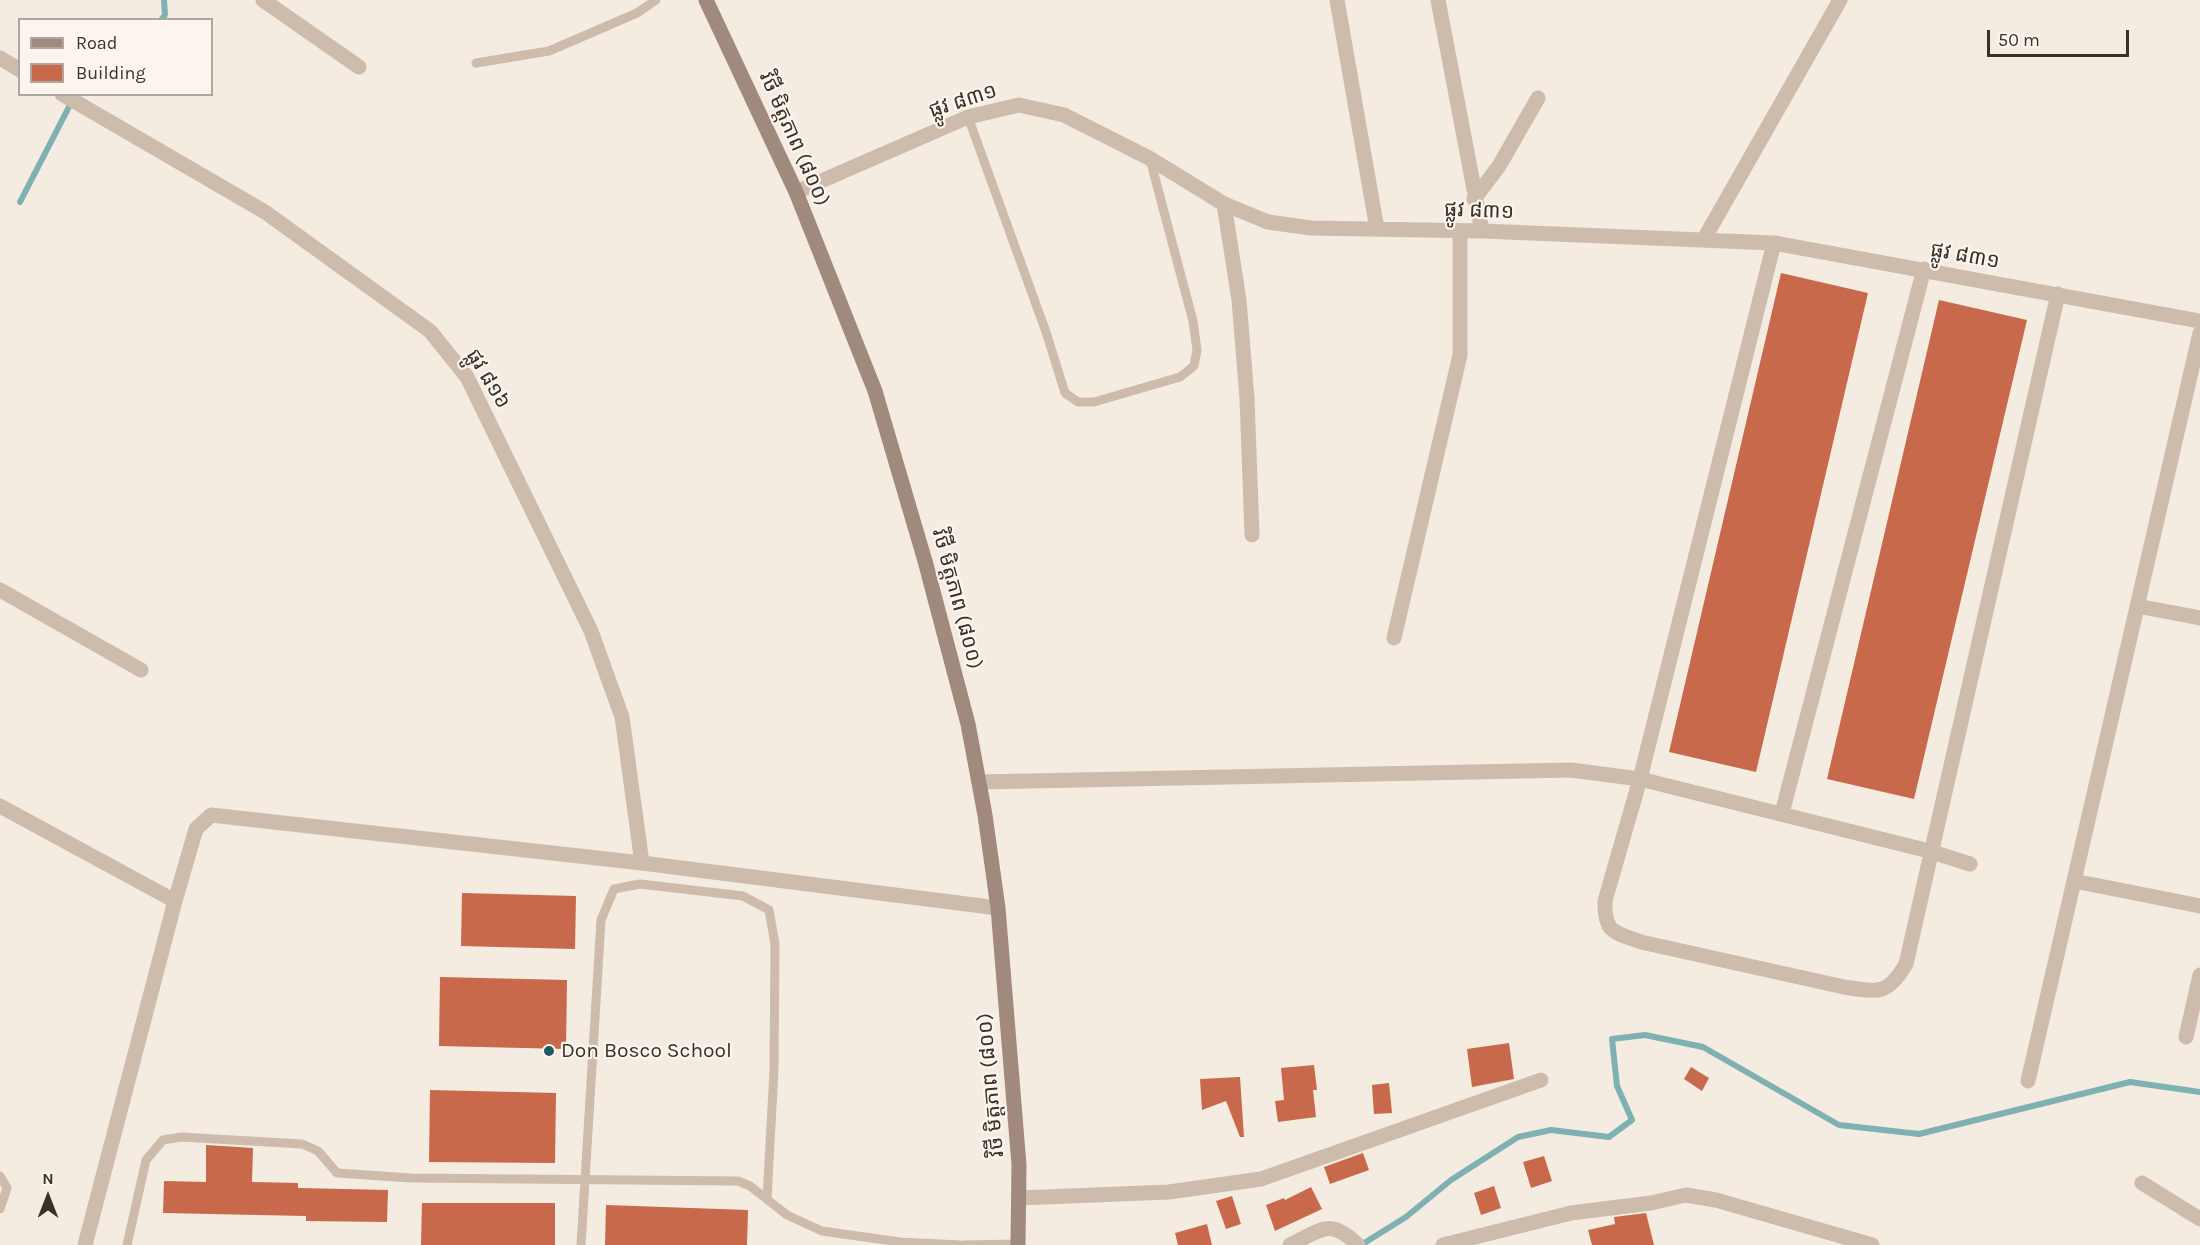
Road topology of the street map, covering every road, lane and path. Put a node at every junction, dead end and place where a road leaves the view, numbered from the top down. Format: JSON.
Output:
{"nodes":[{"id":1,"x":263,"y":0,"type":"edge"},
{"id":2,"x":656,"y":0,"type":"edge"},
{"id":3,"x":706,"y":0,"type":"edge"},
{"id":4,"x":1337,"y":0,"type":"edge"},
{"id":5,"x":1438,"y":0,"type":"edge"},
{"id":6,"x":1840,"y":0,"type":"edge"},
{"id":7,"x":0,"y":58,"type":"edge"},
{"id":8,"x":476,"y":63,"type":"dead end"},
{"id":9,"x":359,"y":67,"type":"dead end"},
{"id":10,"x":18,"y":69,"type":"edge"},
{"id":11,"x":65,"y":96,"type":"edge"},
{"id":12,"x":1538,"y":98,"type":"dead end"},
{"id":13,"x":968,"y":117,"type":"junction"},
{"id":14,"x":1149,"y":158,"type":"junction"},
{"id":15,"x":796,"y":192,"type":"junction"},
{"id":16,"x":1474,"y":199,"type":"junction"},
{"id":17,"x":1224,"y":204,"type":"junction"},
{"id":18,"x":1377,"y":229,"type":"junction"},
{"id":19,"x":1460,"y":231,"type":"junction"},
{"id":20,"x":1482,"y":231,"type":"junction"},
{"id":21,"x":1704,"y":239,"type":"junction"},
{"id":22,"x":1774,"y":243,"type":"junction"},
{"id":23,"x":1924,"y":269,"type":"junction"},
{"id":24,"x":2058,"y":294,"type":"junction"},
{"id":25,"x":2200,"y":321,"type":"edge"},
{"id":26,"x":2200,"y":333,"type":"edge"},
{"id":27,"x":1252,"y":535,"type":"dead end"},
{"id":28,"x":0,"y":590,"type":"edge"},
{"id":29,"x":2137,"y":606,"type":"junction"},
{"id":30,"x":2200,"y":618,"type":"edge"},
{"id":31,"x":1394,"y":638,"type":"dead end"},
{"id":32,"x":141,"y":670,"type":"dead end"},
{"id":33,"x":1640,"y":779,"type":"junction"},
{"id":34,"x":979,"y":782,"type":"junction"},
{"id":35,"x":0,"y":806,"type":"edge"},
{"id":36,"x":1782,"y":813,"type":"junction"},
{"id":37,"x":1929,"y":851,"type":"junction"},
{"id":38,"x":642,"y":863,"type":"junction"},
{"id":39,"x":1970,"y":864,"type":"dead end"},
{"id":40,"x":2074,"y":881,"type":"junction"},
{"id":41,"x":175,"y":900,"type":"junction"},
{"id":42,"x":2200,"y":906,"type":"edge"},
{"id":43,"x":998,"y":908,"type":"junction"},
{"id":44,"x":2200,"y":975,"type":"edge"},
{"id":45,"x":2186,"y":1037,"type":"dead end"},
{"id":46,"x":1541,"y":1080,"type":"dead end"},
{"id":47,"x":2028,"y":1081,"type":"dead end"},
{"id":48,"x":0,"y":1176,"type":"edge"},
{"id":49,"x":586,"y":1181,"type":"junction"},
{"id":50,"x":2142,"y":1183,"type":"dead end"},
{"id":51,"x":1020,"y":1198,"type":"junction"},
{"id":52,"x":767,"y":1199,"type":"junction"},
{"id":53,"x":0,"y":1209,"type":"edge"},
{"id":54,"x":2200,"y":1219,"type":"edge"},
{"id":55,"x":900,"y":1244,"type":"edge"},
{"id":56,"x":85,"y":1245,"type":"edge"},
{"id":57,"x":127,"y":1245,"type":"edge"},
{"id":58,"x":581,"y":1245,"type":"edge"},
{"id":59,"x":962,"y":1245,"type":"edge"},
{"id":60,"x":1018,"y":1245,"type":"edge"},
{"id":61,"x":1290,"y":1245,"type":"edge"},
{"id":62,"x":1358,"y":1245,"type":"edge"},
{"id":63,"x":1443,"y":1245,"type":"edge"},
{"id":64,"x":1872,"y":1245,"type":"edge"}],
"edges":[{"from":1,"to":9,"type":"street"},
{"from":2,"to":8,"type":"lane"},
{"from":3,"to":15,"type":"main road","name":"វិថី មិត្តភាព (៨០០)"},
{"from":4,"to":18,"type":"street"},
{"from":5,"to":16,"type":"street"},
{"from":6,"to":21,"type":"street"},
{"from":7,"to":10,"type":"street"},
{"from":11,"to":38,"type":"street","name":"ផ្លូវ ៨១៦"},
{"from":12,"to":16,"type":"street"},
{"from":13,"to":14,"type":"street","name":"ផ្លូវ ៨៣១"},
{"from":13,"to":14,"type":"lane"},
{"from":13,"to":15,"type":"street","name":"ផ្លូវ ៨៣១"},
{"from":14,"to":17,"type":"street","name":"ផ្លូវ ៨៣១"},
{"from":15,"to":34,"type":"main road","name":"វិថី មិត្តភាព (៨០០)"},
{"from":16,"to":20,"type":"street"},
{"from":17,"to":18,"type":"street","name":"ផ្លូវ ៨៣១"},
{"from":17,"to":27,"type":"street"},
{"from":18,"to":19,"type":"street","name":"ផ្លូវ ៨៣១"},
{"from":19,"to":20,"type":"street","name":"ផ្លូវ ៨៣១"},
{"from":19,"to":31,"type":"street"},
{"from":20,"to":21,"type":"street","name":"ផ្លូវ ៨៣១"},
{"from":21,"to":22,"type":"street","name":"ផ្លូវ ៨៣១"},
{"from":22,"to":23,"type":"street","name":"ផ្លូវ ៨៣១"},
{"from":22,"to":33,"type":"street"},
{"from":23,"to":24,"type":"street","name":"ផ្លូវ ៨៣១"},
{"from":23,"to":36,"type":"street"},
{"from":24,"to":25,"type":"street","name":"ផ្លូវ ៨៣១"},
{"from":24,"to":37,"type":"street"},
{"from":26,"to":29,"type":"street"},
{"from":28,"to":32,"type":"street"},
{"from":29,"to":30,"type":"street"},
{"from":29,"to":40,"type":"street"},
{"from":33,"to":34,"type":"street"},
{"from":33,"to":36,"type":"street"},
{"from":33,"to":37,"type":"street"},
{"from":34,"to":43,"type":"main road","name":"វិថី មិត្តភាព (៨០០)"},
{"from":35,"to":41,"type":"street"},
{"from":36,"to":37,"type":"street"},
{"from":37,"to":39,"type":"street"},
{"from":38,"to":41,"type":"street"},
{"from":38,"to":43,"type":"street"},
{"from":40,"to":42,"type":"street"},
{"from":40,"to":47,"type":"street"},
{"from":41,"to":56,"type":"street"},
{"from":43,"to":51,"type":"main road","name":"វិថី មិត្តភាព (៨០០)"},
{"from":44,"to":45,"type":"street"},
{"from":46,"to":51,"type":"street"},
{"from":48,"to":53,"type":"lane"},
{"from":49,"to":52,"type":"lane"},
{"from":49,"to":52,"type":"lane"},
{"from":49,"to":57,"type":"lane"},
{"from":49,"to":58,"type":"lane"},
{"from":50,"to":54,"type":"street"},
{"from":51,"to":60,"type":"main road","name":"វិថី មិត្តភាព (៨០០)"},
{"from":52,"to":55,"type":"lane"},
{"from":55,"to":59,"type":"lane"},
{"from":59,"to":60,"type":"lane"},
{"from":61,"to":62,"type":"street"},
{"from":63,"to":64,"type":"street"}]}
